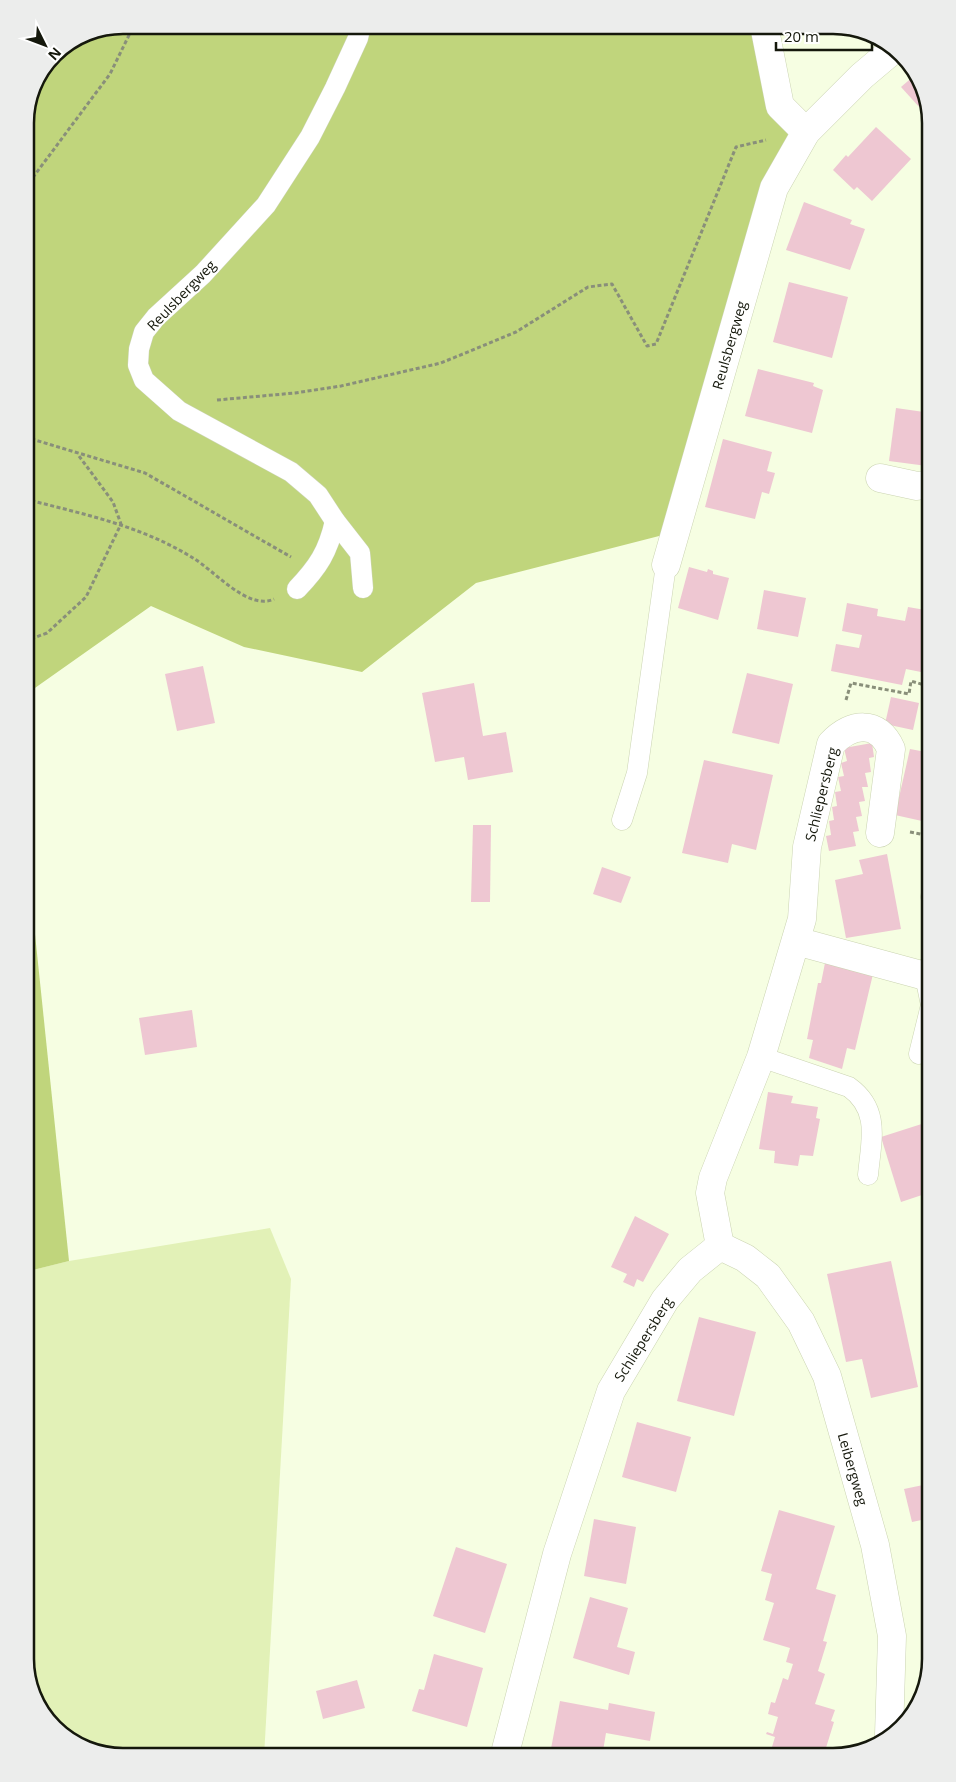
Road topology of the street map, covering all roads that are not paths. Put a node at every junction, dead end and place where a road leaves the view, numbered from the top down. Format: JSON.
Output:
{"nodes":[{"id":1,"x":359,"y":34,"type":"edge"},
{"id":2,"x":766,"y":34,"type":"edge"},
{"id":3,"x":889,"y":53,"type":"edge"},
{"id":4,"x":806,"y":132,"type":"junction"},
{"id":5,"x":880,"y":478,"type":"dead end"},
{"id":6,"x":922,"y":485,"type":"edge"},
{"id":7,"x":334,"y":521,"type":"junction"},
{"id":8,"x":666,"y":564,"type":"joint"},
{"id":9,"x":363,"y":588,"type":"dead end"},
{"id":10,"x":297,"y":590,"type":"road end"},
{"id":11,"x":622,"y":820,"type":"dead end"},
{"id":12,"x":880,"y":833,"type":"dead end"},
{"id":13,"x":796,"y":942,"type":"junction"},
{"id":14,"x":922,"y":968,"type":"edge"},
{"id":15,"x":922,"y":1039,"type":"edge"},
{"id":16,"x":918,"y":1054,"type":"dead end"},
{"id":17,"x":760,"y":1056,"type":"junction"},
{"id":18,"x":868,"y":1175,"type":"dead end"},
{"id":19,"x":720,"y":1246,"type":"junction"},
{"id":20,"x":889,"y":1728,"type":"edge"},
{"id":21,"x":506,"y":1748,"type":"edge"}],
"edges":[{"from":1,"to":7,"type":"lane","name":"Reulsbergweg"},
{"from":2,"to":4,"type":"street"},
{"from":3,"to":4,"type":"street","name":"Reulsbergweg"},
{"from":4,"to":8,"type":"street","name":"Reulsbergweg"},
{"from":5,"to":6,"type":"street"},
{"from":7,"to":9,"type":"lane","name":"Reulsbergweg"},
{"from":7,"to":10,"type":"lane"},
{"from":8,"to":11,"type":"lane"},
{"from":12,"to":13,"type":"street","name":"Schliepersberg"},
{"from":13,"to":14,"type":"street"},
{"from":13,"to":17,"type":"street","name":"Schliepersberg"},
{"from":15,"to":16,"type":"lane"},
{"from":17,"to":18,"type":"lane"},
{"from":17,"to":19,"type":"street","name":"Schliepersberg"},
{"from":19,"to":20,"type":"street","name":"Leibergweg"},
{"from":19,"to":21,"type":"street","name":"Schliepersberg"}]}
